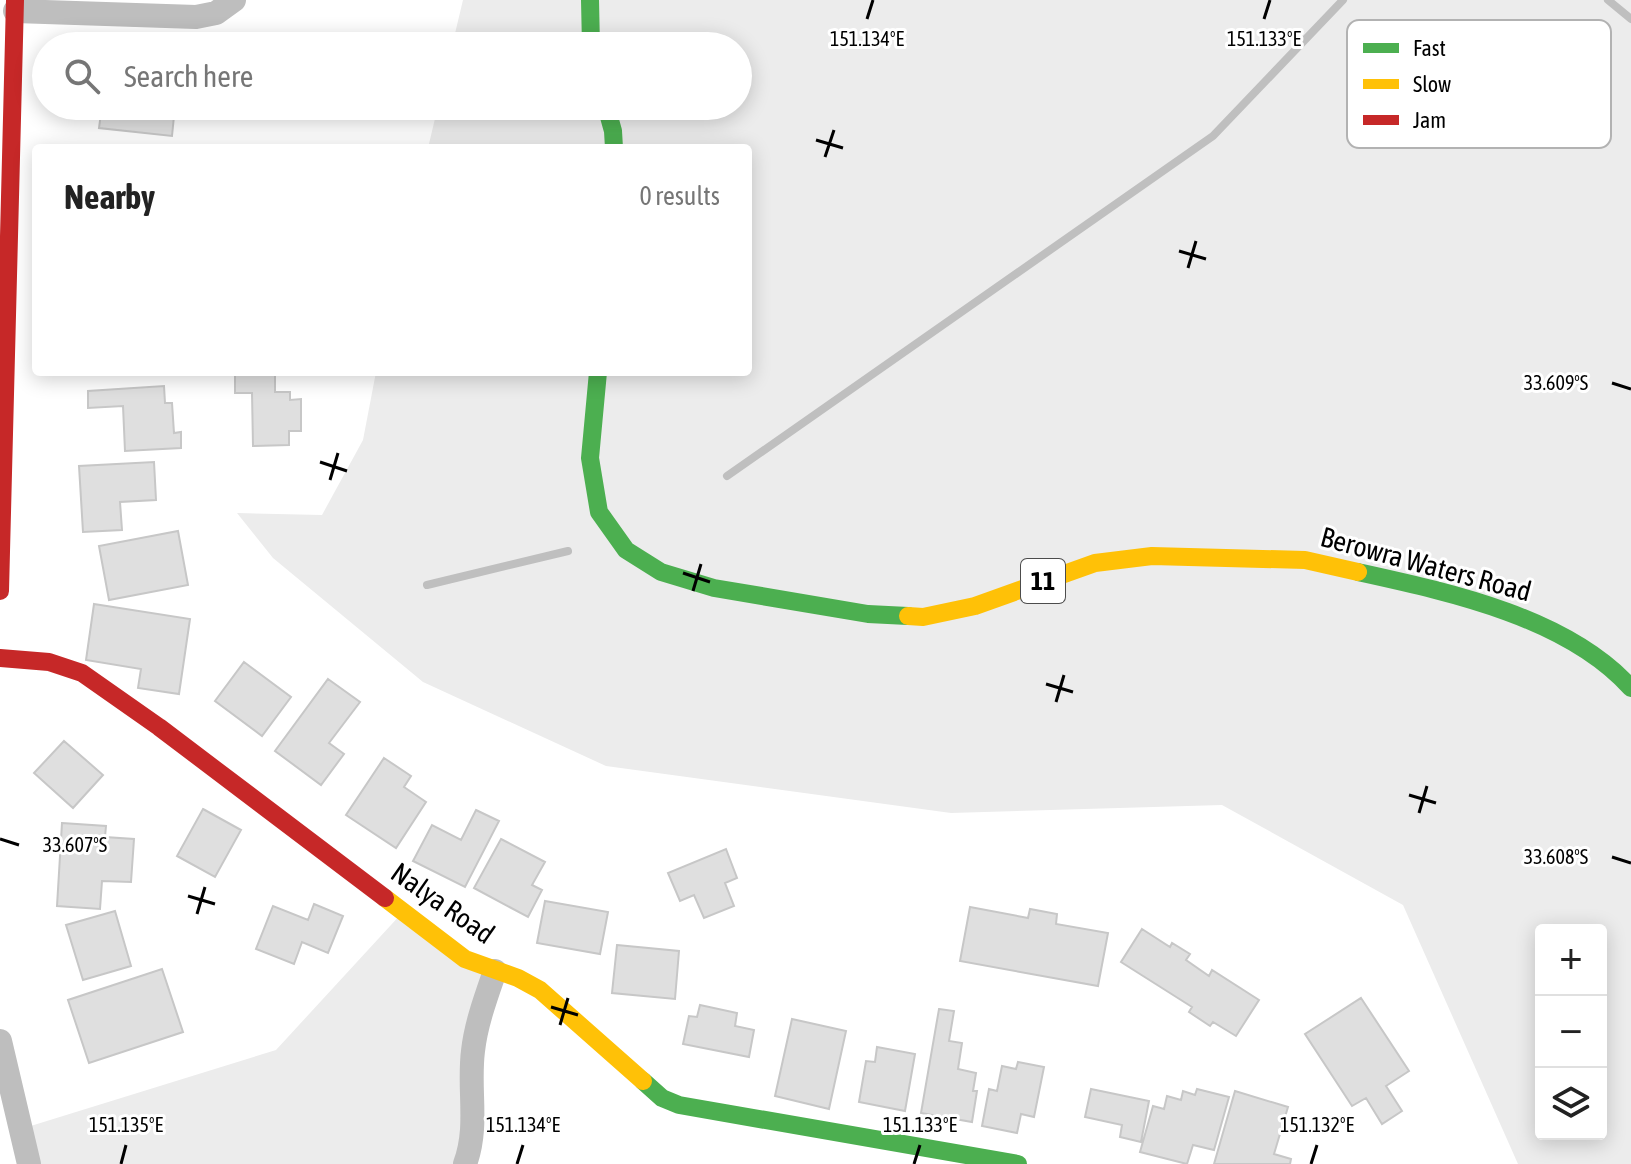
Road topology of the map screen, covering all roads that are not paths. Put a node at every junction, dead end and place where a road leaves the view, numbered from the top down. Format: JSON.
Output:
{"nodes":[{"id":1,"x":234,"y":0,"type":"edge"},
{"id":2,"x":590,"y":0,"type":"edge"},
{"id":3,"x":15,"y":6,"type":"edge"},
{"id":4,"x":590,"y":32,"type":"edge"},
{"id":5,"x":610,"y":120,"type":"edge"},
{"id":6,"x":614,"y":144,"type":"edge"},
{"id":7,"x":4,"y":234,"type":"edge"},
{"id":8,"x":598,"y":376,"type":"edge"},
{"id":9,"x":0,"y":591,"type":"edge"},
{"id":10,"x":0,"y":658,"type":"edge"},
{"id":11,"x":1631,"y":688,"type":"edge"},
{"id":12,"x":495,"y":971,"type":"junction"},
{"id":13,"x":0,"y":1041,"type":"edge"},
{"id":14,"x":29,"y":1164,"type":"edge"},
{"id":15,"x":465,"y":1164,"type":"edge"},
{"id":16,"x":1018,"y":1164,"type":"edge"}],
"edges":[{"from":1,"to":3,"type":"street"},
{"from":2,"to":4,"type":"street"},
{"from":3,"to":7,"type":"street"},
{"from":5,"to":6,"type":"street"},
{"from":7,"to":9,"type":"street"},
{"from":8,"to":11,"type":"street","name":"Berowra Waters Road","number":"11"},
{"from":10,"to":12,"type":"street","name":"Nalya Road"},
{"from":12,"to":15,"type":"street"},
{"from":12,"to":16,"type":"street","name":"Nalya Road"},
{"from":13,"to":14,"type":"street"}]}
